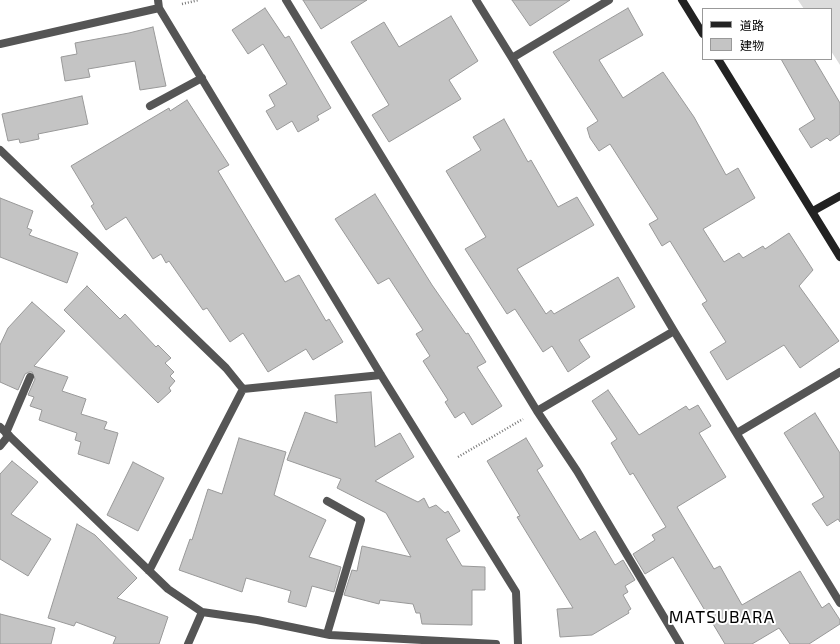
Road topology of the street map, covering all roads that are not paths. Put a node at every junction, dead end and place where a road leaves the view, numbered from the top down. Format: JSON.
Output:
{"nodes":[{"id":1,"x":286,"y":0,"type":"edge"},
{"id":2,"x":476,"y":0,"type":"edge"},
{"id":3,"x":609,"y":0,"type":"edge"},
{"id":4,"x":682,"y":0,"type":"edge"},
{"id":5,"x":158,"y":4,"type":"edge"},
{"id":6,"x":702,"y":32,"type":"edge"},
{"id":7,"x":0,"y":44,"type":"edge"},
{"id":8,"x":512,"y":58,"type":"junction"},
{"id":9,"x":719,"y":60,"type":"edge"},
{"id":10,"x":202,"y":78,"type":"junction"},
{"id":11,"x":150,"y":106,"type":"dead end"},
{"id":12,"x":0,"y":150,"type":"edge"},
{"id":13,"x":840,"y":196,"type":"edge"},
{"id":14,"x":813,"y":210,"type":"junction"},
{"id":15,"x":840,"y":257,"type":"edge"},
{"id":16,"x":674,"y":331,"type":"junction"},
{"id":17,"x":840,"y":372,"type":"edge"},
{"id":18,"x":381,"y":375,"type":"junction"},
{"id":19,"x":30,"y":377,"type":"dead end"},
{"id":20,"x":243,"y":389,"type":"junction"},
{"id":21,"x":537,"y":411,"type":"junction"},
{"id":22,"x":5,"y":432,"type":"edge"},
{"id":23,"x":737,"y":433,"type":"junction"},
{"id":24,"x":0,"y":446,"type":"edge"},
{"id":25,"x":327,"y":501,"type":"dead end"},
{"id":26,"x":150,"y":571,"type":"junction"},
{"id":27,"x":840,"y":603,"type":"edge"},
{"id":28,"x":202,"y":612,"type":"junction"},
{"id":29,"x":327,"y":634,"type":"junction"},
{"id":30,"x":437,"y":642,"type":"edge"},
{"id":31,"x":188,"y":644,"type":"edge"},
{"id":32,"x":496,"y":644,"type":"edge"},
{"id":33,"x":518,"y":644,"type":"edge"},
{"id":34,"x":680,"y":644,"type":"edge"}],
"edges":[{"from":1,"to":21,"type":"street"},
{"from":2,"to":8,"type":"street"},
{"from":3,"to":8,"type":"street"},
{"from":4,"to":6,"type":"street"},
{"from":5,"to":7,"type":"street"},
{"from":5,"to":10,"type":"street"},
{"from":8,"to":16,"type":"street"},
{"from":9,"to":14,"type":"street"},
{"from":10,"to":11,"type":"street"},
{"from":10,"to":18,"type":"street"},
{"from":12,"to":20,"type":"street"},
{"from":13,"to":14,"type":"street"},
{"from":14,"to":15,"type":"street"},
{"from":16,"to":21,"type":"street"},
{"from":16,"to":23,"type":"street"},
{"from":17,"to":23,"type":"street"},
{"from":18,"to":20,"type":"street"},
{"from":18,"to":33,"type":"street"},
{"from":19,"to":22,"type":"street"},
{"from":20,"to":26,"type":"street"},
{"from":21,"to":34,"type":"street"},
{"from":22,"to":24,"type":"street"},
{"from":22,"to":26,"type":"street"},
{"from":23,"to":27,"type":"street"},
{"from":25,"to":29,"type":"street"},
{"from":26,"to":28,"type":"street"},
{"from":28,"to":29,"type":"street"},
{"from":28,"to":31,"type":"street"},
{"from":29,"to":30,"type":"street"},
{"from":30,"to":32,"type":"street"}]}
